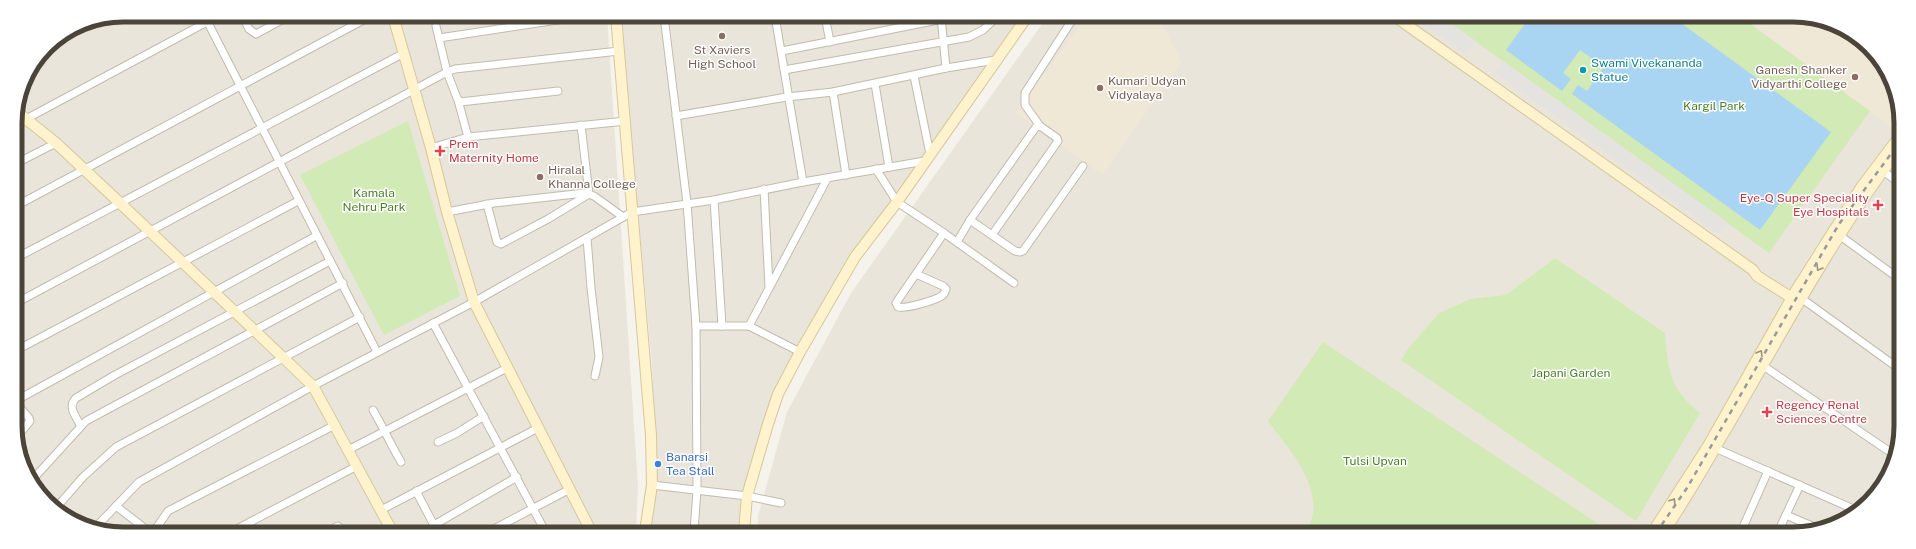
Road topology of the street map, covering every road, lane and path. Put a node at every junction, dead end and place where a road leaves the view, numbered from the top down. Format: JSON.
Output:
{"nodes":[{"id":1,"x":201,"y":22,"type":"edge"},
{"id":2,"x":208,"y":22,"type":"edge"},
{"id":3,"x":246,"y":22,"type":"edge"},
{"id":4,"x":279,"y":22,"type":"edge"},
{"id":5,"x":361,"y":22,"type":"edge"},
{"id":6,"x":395,"y":22,"type":"edge"},
{"id":7,"x":545,"y":22,"type":"edge"},
{"id":8,"x":617,"y":22,"type":"edge"},
{"id":9,"x":665,"y":22,"type":"edge"},
{"id":10,"x":776,"y":22,"type":"edge"},
{"id":11,"x":826,"y":22,"type":"edge"},
{"id":12,"x":922,"y":22,"type":"edge"},
{"id":13,"x":941,"y":22,"type":"edge"},
{"id":14,"x":993,"y":22,"type":"edge"},
{"id":15,"x":1023,"y":22,"type":"edge"},
{"id":16,"x":1071,"y":22,"type":"edge"},
{"id":17,"x":1402,"y":22,"type":"edge"},
{"id":18,"x":436,"y":26,"type":"dead end"},
{"id":19,"x":439,"y":38,"type":"junction"},
{"id":20,"x":830,"y":42,"type":"junction"},
{"id":21,"x":944,"y":43,"type":"junction"},
{"id":22,"x":619,"y":51,"type":"junction"},
{"id":23,"x":782,"y":51,"type":"junction"},
{"id":24,"x":404,"y":53,"type":"junction"},
{"id":25,"x":996,"y":60,"type":"junction"},
{"id":26,"x":946,"y":68,"type":"junction"},
{"id":27,"x":784,"y":70,"type":"junction"},
{"id":28,"x":447,"y":72,"type":"junction"},
{"id":29,"x":914,"y":76,"type":"junction"},
{"id":30,"x":875,"y":84,"type":"junction"},
{"id":31,"x":240,"y":86,"type":"junction"},
{"id":32,"x":414,"y":89,"type":"junction"},
{"id":33,"x":558,"y":92,"type":"dead end"},
{"id":34,"x":833,"y":92,"type":"junction"},
{"id":35,"x":787,"y":97,"type":"junction"},
{"id":36,"x":458,"y":100,"type":"junction"},
{"id":37,"x":22,"y":116,"type":"edge"},
{"id":38,"x":676,"y":116,"type":"junction"},
{"id":39,"x":26,"y":119,"type":"junction"},
{"id":40,"x":626,"y":121,"type":"junction"},
{"id":41,"x":581,"y":125,"type":"junction"},
{"id":42,"x":1040,"y":126,"type":"junction"},
{"id":43,"x":261,"y":128,"type":"junction"},
{"id":44,"x":468,"y":138,"type":"junction"},
{"id":45,"x":56,"y":143,"type":"junction"},
{"id":46,"x":1894,"y":144,"type":"edge"},
{"id":47,"x":431,"y":148,"type":"junction"},
{"id":48,"x":1894,"y":155,"type":"edge"},
{"id":49,"x":928,"y":158,"type":"junction"},
{"id":50,"x":22,"y":161,"type":"edge"},
{"id":51,"x":278,"y":162,"type":"junction"},
{"id":52,"x":1083,"y":166,"type":"dead end"},
{"id":53,"x":889,"y":167,"type":"junction"},
{"id":54,"x":876,"y":169,"type":"junction"},
{"id":55,"x":83,"y":170,"type":"junction"},
{"id":56,"x":1882,"y":170,"type":"junction"},
{"id":57,"x":846,"y":175,"type":"junction"},
{"id":58,"x":827,"y":179,"type":"junction"},
{"id":59,"x":1894,"y":179,"type":"edge"},
{"id":60,"x":803,"y":182,"type":"junction"},
{"id":61,"x":764,"y":189,"type":"junction"},
{"id":62,"x":589,"y":194,"type":"junction"},
{"id":63,"x":714,"y":200,"type":"junction"},
{"id":64,"x":298,"y":201,"type":"junction"},
{"id":65,"x":897,"y":202,"type":"junction"},
{"id":66,"x":22,"y":203,"type":"edge"},
{"id":67,"x":120,"y":203,"type":"junction"},
{"id":68,"x":687,"y":203,"type":"junction"},
{"id":69,"x":487,"y":204,"type":"junction"},
{"id":70,"x":447,"y":212,"type":"junction"},
{"id":71,"x":628,"y":215,"type":"junction"},
{"id":72,"x":970,"y":220,"type":"junction"},
{"id":73,"x":150,"y":231,"type":"junction"},
{"id":74,"x":944,"y":233,"type":"junction"},
{"id":75,"x":992,"y":235,"type":"junction"},
{"id":76,"x":1839,"y":235,"type":"junction"},
{"id":77,"x":316,"y":236,"type":"junction"},
{"id":78,"x":587,"y":238,"type":"junction"},
{"id":79,"x":957,"y":242,"type":"junction"},
{"id":80,"x":22,"y":255,"type":"edge"},
{"id":81,"x":330,"y":261,"type":"junction"},
{"id":82,"x":182,"y":262,"type":"junction"},
{"id":83,"x":916,"y":274,"type":"junction"},
{"id":84,"x":1894,"y":275,"type":"edge"},
{"id":85,"x":1014,"y":283,"type":"dead end"},
{"id":86,"x":343,"y":284,"type":"junction"},
{"id":87,"x":770,"y":289,"type":"junction"},
{"id":88,"x":213,"y":292,"type":"junction"},
{"id":89,"x":1796,"y":296,"type":"junction"},
{"id":90,"x":22,"y":300,"type":"edge"},
{"id":91,"x":474,"y":302,"type":"junction"},
{"id":92,"x":234,"y":311,"type":"junction"},
{"id":93,"x":360,"y":317,"type":"junction"},
{"id":94,"x":433,"y":323,"type":"junction"},
{"id":95,"x":696,"y":326,"type":"junction"},
{"id":96,"x":722,"y":326,"type":"junction"},
{"id":97,"x":749,"y":326,"type":"junction"},
{"id":98,"x":254,"y":330,"type":"junction"},
{"id":99,"x":22,"y":347,"type":"edge"},
{"id":100,"x":378,"y":352,"type":"junction"},
{"id":101,"x":800,"y":352,"type":"junction"},
{"id":102,"x":284,"y":358,"type":"junction"},
{"id":103,"x":1762,"y":365,"type":"junction"},
{"id":104,"x":1894,"y":365,"type":"edge"},
{"id":105,"x":507,"y":368,"type":"junction"},
{"id":106,"x":595,"y":376,"type":"dead end"},
{"id":107,"x":313,"y":386,"type":"junction"},
{"id":108,"x":469,"y":388,"type":"junction"},
{"id":109,"x":22,"y":397,"type":"edge"},
{"id":110,"x":22,"y":410,"type":"edge"},
{"id":111,"x":373,"y":410,"type":"dead end"},
{"id":112,"x":484,"y":416,"type":"junction"},
{"id":113,"x":335,"y":424,"type":"junction"},
{"id":114,"x":80,"y":425,"type":"junction"},
{"id":115,"x":538,"y":428,"type":"junction"},
{"id":116,"x":384,"y":430,"type":"junction"},
{"id":117,"x":22,"y":431,"type":"edge"},
{"id":118,"x":438,"y":442,"type":"dead end"},
{"id":119,"x":501,"y":448,"type":"junction"},
{"id":120,"x":1716,"y":448,"type":"junction"},
{"id":121,"x":348,"y":450,"type":"junction"},
{"id":122,"x":1891,"y":452,"type":"edge"},
{"id":123,"x":401,"y":462,"type":"dead end"},
{"id":124,"x":357,"y":466,"type":"junction"},
{"id":125,"x":1768,"y":471,"type":"junction"},
{"id":126,"x":36,"y":476,"type":"edge"},
{"id":127,"x":516,"y":477,"type":"junction"},
{"id":128,"x":652,"y":485,"type":"junction"},
{"id":129,"x":1800,"y":485,"type":"junction"},
{"id":130,"x":570,"y":489,"type":"junction"},
{"id":131,"x":697,"y":490,"type":"junction"},
{"id":132,"x":416,"y":491,"type":"junction"},
{"id":133,"x":748,"y":496,"type":"junction"},
{"id":134,"x":781,"y":503,"type":"dead end"},
{"id":135,"x":60,"y":504,"type":"edge"},
{"id":136,"x":116,"y":506,"type":"junction"},
{"id":137,"x":1852,"y":508,"type":"edge"},
{"id":138,"x":533,"y":509,"type":"junction"},
{"id":139,"x":381,"y":510,"type":"junction"},
{"id":140,"x":1786,"y":515,"type":"junction"},
{"id":141,"x":99,"y":524,"type":"edge"},
{"id":142,"x":1810,"y":525,"type":"edge"},
{"id":143,"x":143,"y":527,"type":"edge"},
{"id":144,"x":157,"y":527,"type":"edge"},
{"id":145,"x":241,"y":527,"type":"edge"},
{"id":146,"x":390,"y":527,"type":"edge"},
{"id":147,"x":435,"y":527,"type":"edge"},
{"id":148,"x":438,"y":527,"type":"edge"},
{"id":149,"x":498,"y":527,"type":"edge"},
{"id":150,"x":543,"y":527,"type":"edge"},
{"id":151,"x":589,"y":527,"type":"edge"},
{"id":152,"x":646,"y":527,"type":"edge"},
{"id":153,"x":694,"y":527,"type":"edge"},
{"id":154,"x":745,"y":527,"type":"edge"},
{"id":155,"x":1656,"y":527,"type":"edge"},
{"id":156,"x":1667,"y":527,"type":"edge"},
{"id":157,"x":1743,"y":527,"type":"edge"},
{"id":158,"x":1780,"y":527,"type":"edge"}],
"edges":[{"from":1,"to":39,"type":"street"},
{"from":2,"to":31,"type":"street"},
{"from":3,"to":4,"type":"street"},
{"from":5,"to":31,"type":"street"},
{"from":6,"to":24,"type":"street"},
{"from":7,"to":19,"type":"street"},
{"from":8,"to":22,"type":"street"},
{"from":9,"to":38,"type":"street"},
{"from":10,"to":23,"type":"street"},
{"from":11,"to":20,"type":"street"},
{"from":12,"to":20,"type":"street"},
{"from":13,"to":21,"type":"street"},
{"from":14,"to":21,"type":"street"},
{"from":15,"to":25,"type":"street"},
{"from":16,"to":42,"type":"street"},
{"from":17,"to":89,"type":"street"},
{"from":18,"to":19,"type":"street"},
{"from":19,"to":28,"type":"street"},
{"from":20,"to":23,"type":"street"},
{"from":21,"to":26,"type":"street"},
{"from":21,"to":27,"type":"street"},
{"from":22,"to":28,"type":"street"},
{"from":22,"to":40,"type":"street"},
{"from":23,"to":27,"type":"street"},
{"from":24,"to":32,"type":"street"},
{"from":24,"to":43,"type":"street"},
{"from":25,"to":26,"type":"street"},
{"from":25,"to":49,"type":"street"},
{"from":26,"to":29,"type":"street"},
{"from":27,"to":35,"type":"street"},
{"from":28,"to":32,"type":"street"},
{"from":28,"to":36,"type":"street"},
{"from":29,"to":30,"type":"street"},
{"from":29,"to":49,"type":"street"},
{"from":30,"to":34,"type":"street"},
{"from":30,"to":53,"type":"street"},
{"from":31,"to":43,"type":"street"},
{"from":31,"to":55,"type":"street"},
{"from":32,"to":47,"type":"street"},
{"from":32,"to":51,"type":"street"},
{"from":33,"to":36,"type":"street"},
{"from":34,"to":35,"type":"street"},
{"from":34,"to":57,"type":"street"},
{"from":35,"to":38,"type":"street"},
{"from":35,"to":60,"type":"street"},
{"from":36,"to":44,"type":"street"},
{"from":37,"to":39,"type":"street"},
{"from":38,"to":68,"type":"street"},
{"from":39,"to":45,"type":"street"},
{"from":40,"to":41,"type":"street"},
{"from":40,"to":71,"type":"street"},
{"from":41,"to":44,"type":"street"},
{"from":41,"to":62,"type":"street"},
{"from":42,"to":72,"type":"street"},
{"from":42,"to":75,"type":"street"},
{"from":43,"to":51,"type":"street"},
{"from":43,"to":67,"type":"street"},
{"from":44,"to":47,"type":"street"},
{"from":45,"to":50,"type":"street"},
{"from":45,"to":55,"type":"street"},
{"from":46,"to":89,"type":"street"},
{"from":47,"to":70,"type":"street"},
{"from":48,"to":56,"type":"street"},
{"from":49,"to":53,"type":"street"},
{"from":49,"to":65,"type":"street"},
{"from":51,"to":64,"type":"street"},
{"from":51,"to":73,"type":"street"},
{"from":52,"to":75,"type":"street"},
{"from":53,"to":54,"type":"street"},
{"from":54,"to":57,"type":"street"},
{"from":54,"to":65,"type":"street"},
{"from":55,"to":66,"type":"street"},
{"from":55,"to":67,"type":"street"},
{"from":56,"to":59,"type":"street"},
{"from":56,"to":76,"type":"street"},
{"from":57,"to":58,"type":"street"},
{"from":58,"to":60,"type":"street"},
{"from":58,"to":87,"type":"street"},
{"from":60,"to":61,"type":"street"},
{"from":61,"to":63,"type":"street"},
{"from":61,"to":87,"type":"street"},
{"from":62,"to":69,"type":"street"},
{"from":62,"to":69,"type":"street"},
{"from":62,"to":71,"type":"street"},
{"from":63,"to":68,"type":"street"},
{"from":63,"to":96,"type":"street"},
{"from":64,"to":77,"type":"street"},
{"from":64,"to":82,"type":"street"},
{"from":65,"to":74,"type":"street"},
{"from":65,"to":101,"type":"street"},
{"from":67,"to":73,"type":"street"},
{"from":67,"to":80,"type":"street"},
{"from":68,"to":71,"type":"street"},
{"from":68,"to":95,"type":"street"},
{"from":69,"to":70,"type":"street"},
{"from":70,"to":91,"type":"street"},
{"from":71,"to":78,"type":"street"},
{"from":71,"to":128,"type":"street"},
{"from":72,"to":75,"type":"street"},
{"from":72,"to":79,"type":"street"},
{"from":73,"to":82,"type":"street"},
{"from":73,"to":90,"type":"street"},
{"from":74,"to":79,"type":"street"},
{"from":74,"to":83,"type":"street"},
{"from":76,"to":84,"type":"street"},
{"from":76,"to":89,"type":"street","one_way":true},
{"from":77,"to":81,"type":"street"},
{"from":77,"to":88,"type":"street"},
{"from":78,"to":91,"type":"street"},
{"from":78,"to":106,"type":"street"},
{"from":79,"to":85,"type":"street"},
{"from":81,"to":86,"type":"street"},
{"from":81,"to":92,"type":"street"},
{"from":82,"to":88,"type":"street"},
{"from":82,"to":99,"type":"street"},
{"from":83,"to":83,"type":"street"},
{"from":86,"to":93,"type":"street"},
{"from":86,"to":98,"type":"street"},
{"from":87,"to":97,"type":"street"},
{"from":88,"to":92,"type":"street"},
{"from":88,"to":109,"type":"street"},
{"from":89,"to":103,"type":"street"},
{"from":89,"to":104,"type":"street"},
{"from":155,"to":89,"type":"street","one_way":true},
{"from":91,"to":94,"type":"street"},
{"from":91,"to":105,"type":"street"},
{"from":92,"to":98,"type":"street"},
{"from":92,"to":114,"type":"street"},
{"from":93,"to":100,"type":"street"},
{"from":93,"to":102,"type":"street"},
{"from":94,"to":100,"type":"street"},
{"from":94,"to":108,"type":"street"},
{"from":95,"to":96,"type":"street"},
{"from":95,"to":131,"type":"street"},
{"from":96,"to":97,"type":"street"},
{"from":97,"to":101,"type":"street"},
{"from":98,"to":102,"type":"street"},
{"from":98,"to":114,"type":"street"},
{"from":100,"to":107,"type":"street"},
{"from":101,"to":133,"type":"street"},
{"from":102,"to":107,"type":"street"},
{"from":102,"to":135,"type":"street"},
{"from":103,"to":120,"type":"street"},
{"from":103,"to":122,"type":"street"},
{"from":105,"to":108,"type":"street"},
{"from":105,"to":115,"type":"street"},
{"from":107,"to":113,"type":"street"},
{"from":107,"to":136,"type":"street"},
{"from":108,"to":112,"type":"street"},
{"from":108,"to":116,"type":"street"},
{"from":110,"to":117,"type":"street"},
{"from":111,"to":116,"type":"street"},
{"from":112,"to":118,"type":"street"},
{"from":112,"to":119,"type":"street"},
{"from":113,"to":121,"type":"street"},
{"from":113,"to":144,"type":"street"},
{"from":114,"to":126,"type":"street"},
{"from":115,"to":119,"type":"street"},
{"from":115,"to":130,"type":"street"},
{"from":116,"to":121,"type":"street"},
{"from":116,"to":123,"type":"street"},
{"from":119,"to":127,"type":"street"},
{"from":119,"to":132,"type":"street"},
{"from":120,"to":125,"type":"street"},
{"from":120,"to":156,"type":"street"},
{"from":121,"to":124,"type":"street"},
{"from":124,"to":139,"type":"street"},
{"from":124,"to":145,"type":"street"},
{"from":125,"to":129,"type":"street"},
{"from":125,"to":157,"type":"street"},
{"from":127,"to":138,"type":"street"},
{"from":127,"to":148,"type":"street"},
{"from":128,"to":131,"type":"street"},
{"from":128,"to":152,"type":"street"},
{"from":129,"to":137,"type":"street"},
{"from":129,"to":140,"type":"street"},
{"from":130,"to":138,"type":"street"},
{"from":130,"to":151,"type":"street"},
{"from":131,"to":133,"type":"street"},
{"from":131,"to":153,"type":"street"},
{"from":132,"to":139,"type":"street"},
{"from":132,"to":147,"type":"street"},
{"from":133,"to":134,"type":"street"},
{"from":133,"to":154,"type":"street"},
{"from":136,"to":141,"type":"street"},
{"from":136,"to":143,"type":"street"},
{"from":138,"to":149,"type":"street"},
{"from":138,"to":150,"type":"street"},
{"from":139,"to":146,"type":"street"},
{"from":140,"to":142,"type":"street"},
{"from":140,"to":158,"type":"street"}]}
